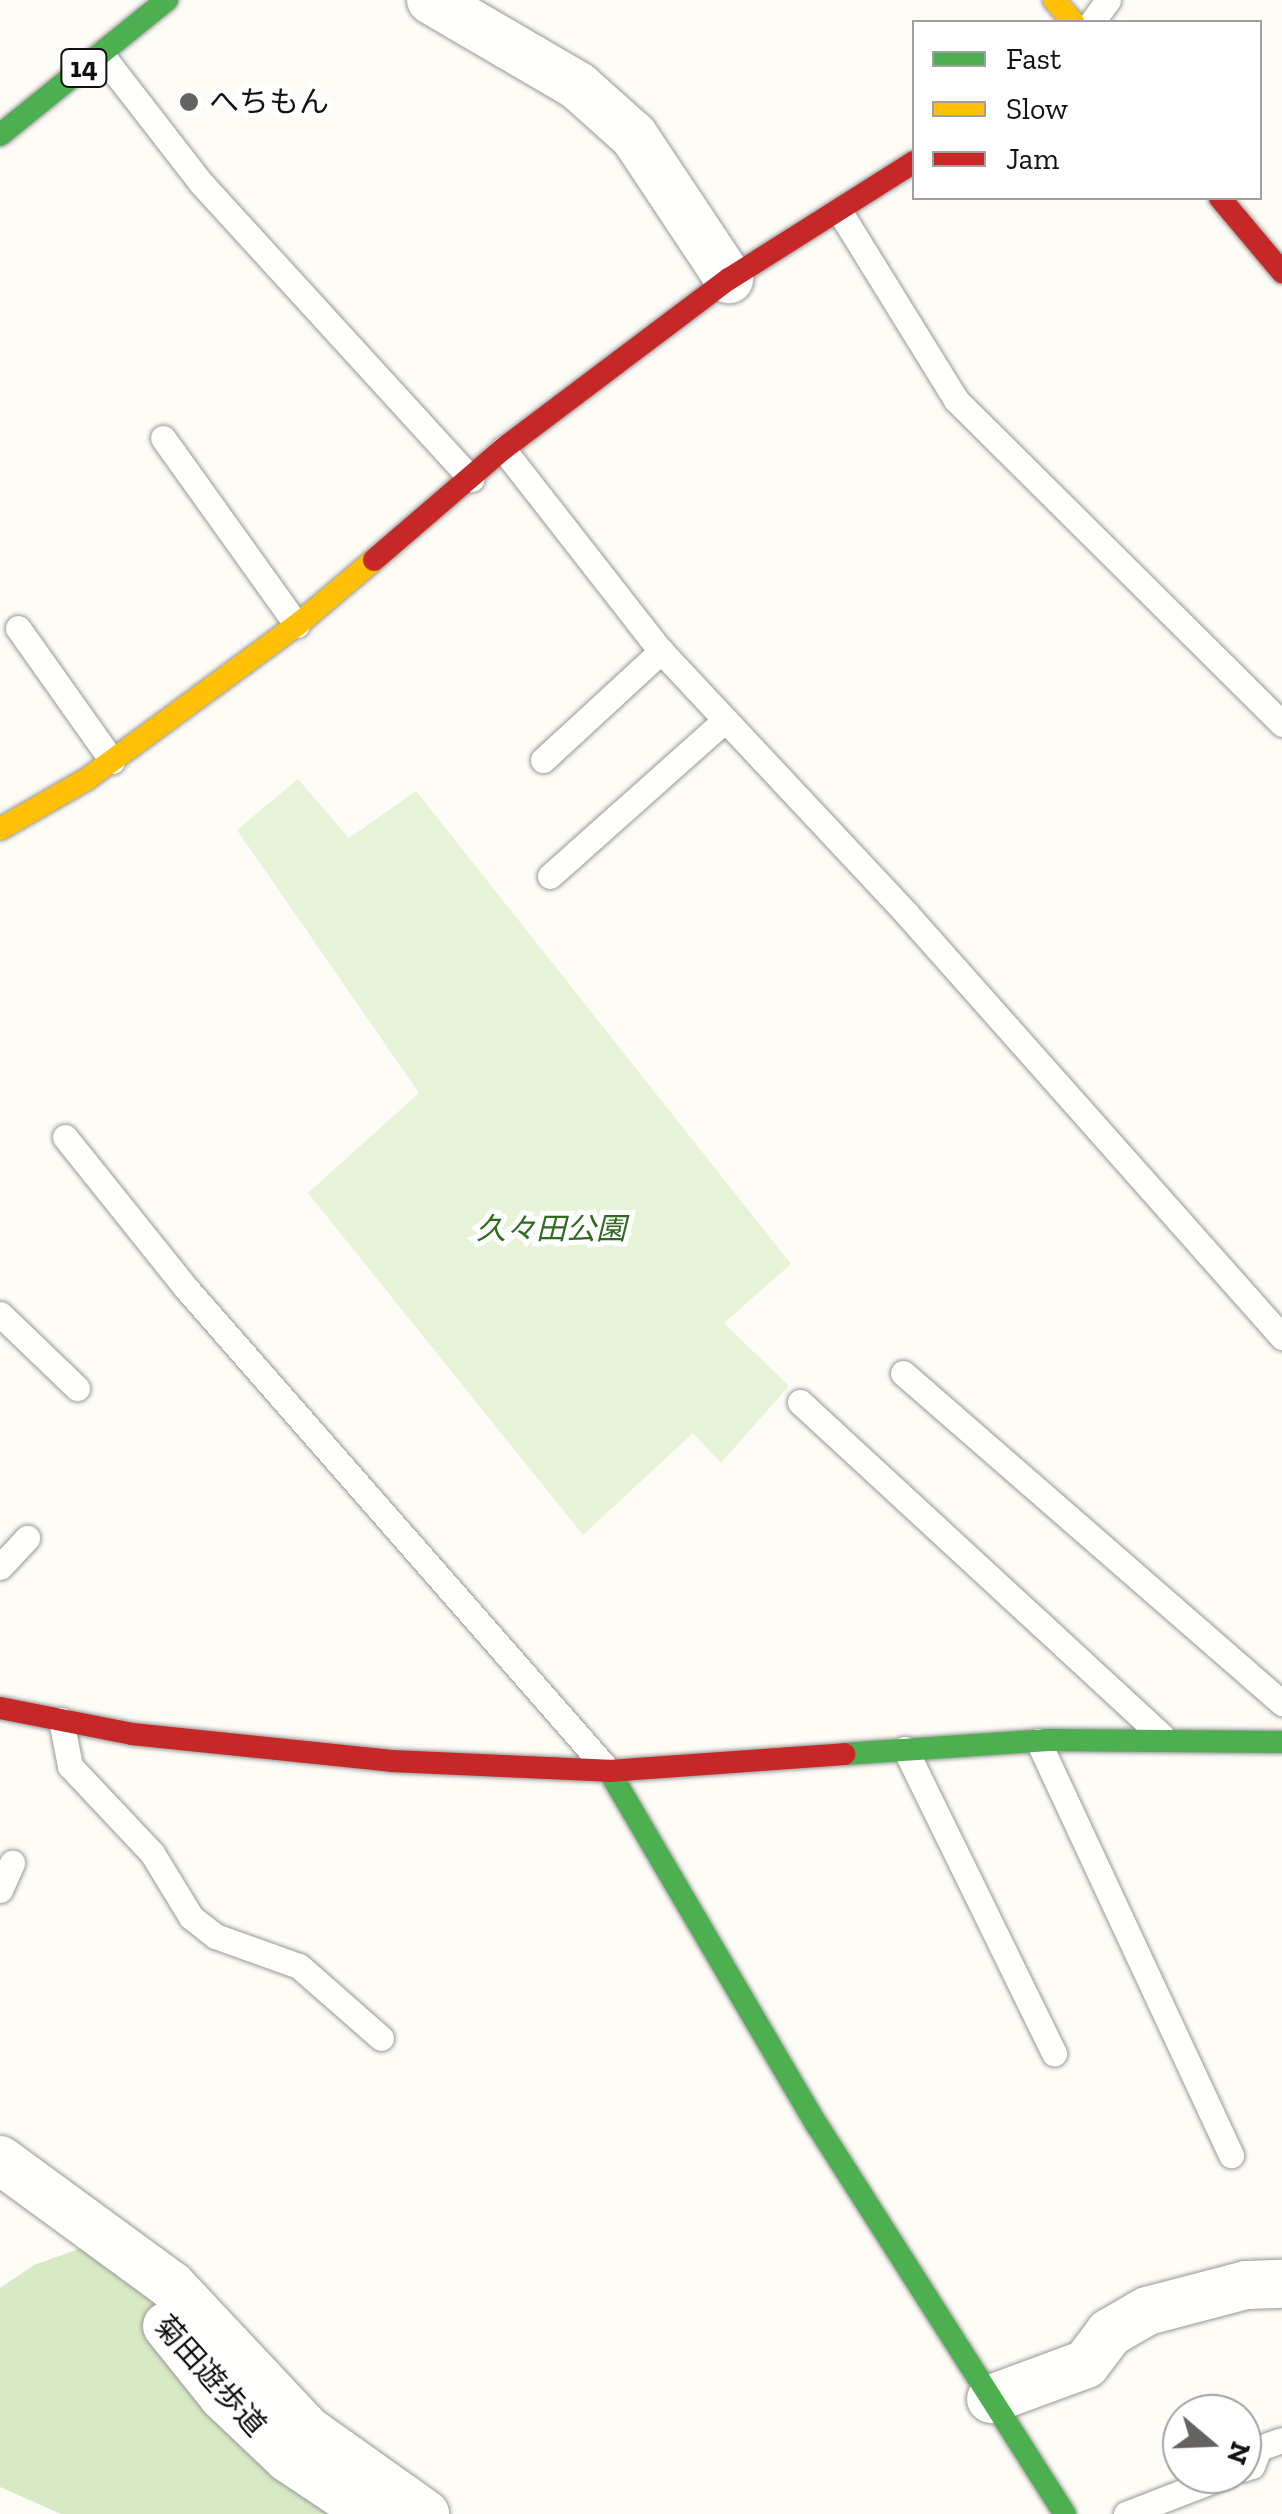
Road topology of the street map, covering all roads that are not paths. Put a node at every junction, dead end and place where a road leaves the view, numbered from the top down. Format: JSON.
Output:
{"nodes":[{"id":1,"x":168,"y":0,"type":"edge"},
{"id":2,"x":431,"y":0,"type":"edge"},
{"id":3,"x":1054,"y":0,"type":"edge"},
{"id":4,"x":1071,"y":20,"type":"edge"},
{"id":5,"x":101,"y":54,"type":"junction"},
{"id":6,"x":0,"y":135,"type":"edge"},
{"id":7,"x":912,"y":163,"type":"edge"},
{"id":8,"x":1222,"y":200,"type":"edge"},
{"id":9,"x":840,"y":212,"type":"junction"},
{"id":10,"x":1282,"y":272,"type":"edge"},
{"id":11,"x":729,"y":279,"type":"junction"},
{"id":12,"x":164,"y":438,"type":"dead end"},
{"id":13,"x":503,"y":449,"type":"junction"},
{"id":14,"x":471,"y":479,"type":"junction"},
{"id":15,"x":297,"y":625,"type":"junction"},
{"id":16,"x":18,"y":628,"type":"dead end"},
{"id":17,"x":661,"y":651,"type":"junction"},
{"id":18,"x":724,"y":721,"type":"junction"},
{"id":19,"x":1282,"y":724,"type":"edge"},
{"id":20,"x":543,"y":760,"type":"dead end"},
{"id":21,"x":112,"y":761,"type":"junction"},
{"id":22,"x":0,"y":829,"type":"edge"},
{"id":23,"x":550,"y":876,"type":"dead end"},
{"id":24,"x":65,"y":1138,"type":"dead end"},
{"id":25,"x":0,"y":1314,"type":"edge"},
{"id":26,"x":1282,"y":1337,"type":"edge"},
{"id":27,"x":903,"y":1373,"type":"dead end"},
{"id":28,"x":78,"y":1388,"type":"dead end"},
{"id":29,"x":800,"y":1402,"type":"dead end"},
{"id":30,"x":28,"y":1538,"type":"dead end"},
{"id":31,"x":0,"y":1567,"type":"edge"},
{"id":32,"x":1282,"y":1703,"type":"edge"},
{"id":33,"x":0,"y":1708,"type":"edge"},
{"id":34,"x":61,"y":1720,"type":"junction"},
{"id":35,"x":1038,"y":1741,"type":"junction"},
{"id":36,"x":1168,"y":1742,"type":"junction"},
{"id":37,"x":1282,"y":1742,"type":"edge"},
{"id":38,"x":905,"y":1748,"type":"junction"},
{"id":39,"x":609,"y":1771,"type":"junction"},
{"id":40,"x":12,"y":1863,"type":"dead end"},
{"id":41,"x":0,"y":1890,"type":"edge"},
{"id":42,"x":381,"y":2038,"type":"dead end"},
{"id":43,"x":1054,"y":2053,"type":"dead end"},
{"id":44,"x":1230,"y":2156,"type":"dead end"},
{"id":45,"x":0,"y":2160,"type":"edge"},
{"id":46,"x":0,"y":2201,"type":"edge"},
{"id":47,"x":1282,"y":2284,"type":"edge"},
{"id":48,"x":991,"y":2398,"type":"junction"},
{"id":49,"x":1177,"y":2494,"type":"edge"},
{"id":50,"x":372,"y":2514,"type":"edge"},
{"id":51,"x":425,"y":2514,"type":"edge"},
{"id":52,"x":1065,"y":2514,"type":"edge"},
{"id":53,"x":1126,"y":2514,"type":"edge"}],
"edges":[{"from":1,"to":5,"type":"main road","number":"14"},
{"from":2,"to":11,"type":"street"},
{"from":3,"to":4,"type":"main road"},
{"from":5,"to":6,"type":"main road","number":"14"},
{"from":5,"to":14,"type":"lane"},
{"from":7,"to":9,"type":"main road"},
{"from":8,"to":10,"type":"main road"},
{"from":9,"to":11,"type":"main road"},
{"from":9,"to":19,"type":"lane"},
{"from":11,"to":13,"type":"main road"},
{"from":12,"to":15,"type":"lane"},
{"from":13,"to":14,"type":"main road"},
{"from":13,"to":17,"type":"lane"},
{"from":14,"to":15,"type":"main road"},
{"from":15,"to":21,"type":"main road"},
{"from":16,"to":21,"type":"lane"},
{"from":17,"to":18,"type":"lane"},
{"from":17,"to":20,"type":"lane"},
{"from":18,"to":23,"type":"lane"},
{"from":18,"to":26,"type":"lane"},
{"from":21,"to":22,"type":"main road"},
{"from":24,"to":39,"type":"lane"},
{"from":25,"to":28,"type":"lane"},
{"from":27,"to":32,"type":"lane"},
{"from":29,"to":36,"type":"lane"},
{"from":30,"to":31,"type":"lane"},
{"from":33,"to":34,"type":"main road"},
{"from":34,"to":39,"type":"main road"},
{"from":34,"to":42,"type":"lane"},
{"from":35,"to":36,"type":"main road"},
{"from":35,"to":38,"type":"main road"},
{"from":35,"to":44,"type":"lane"},
{"from":36,"to":37,"type":"main road"},
{"from":38,"to":39,"type":"main road"},
{"from":38,"to":43,"type":"lane"},
{"from":39,"to":48,"type":"main road"},
{"from":40,"to":41,"type":"lane"},
{"from":45,"to":51,"type":"street"},
{"from":46,"to":50,"type":"street","name":"菊田遊歩道"},
{"from":47,"to":48,"type":"street"},
{"from":48,"to":52,"type":"main road"},
{"from":49,"to":53,"type":"lane"}]}
